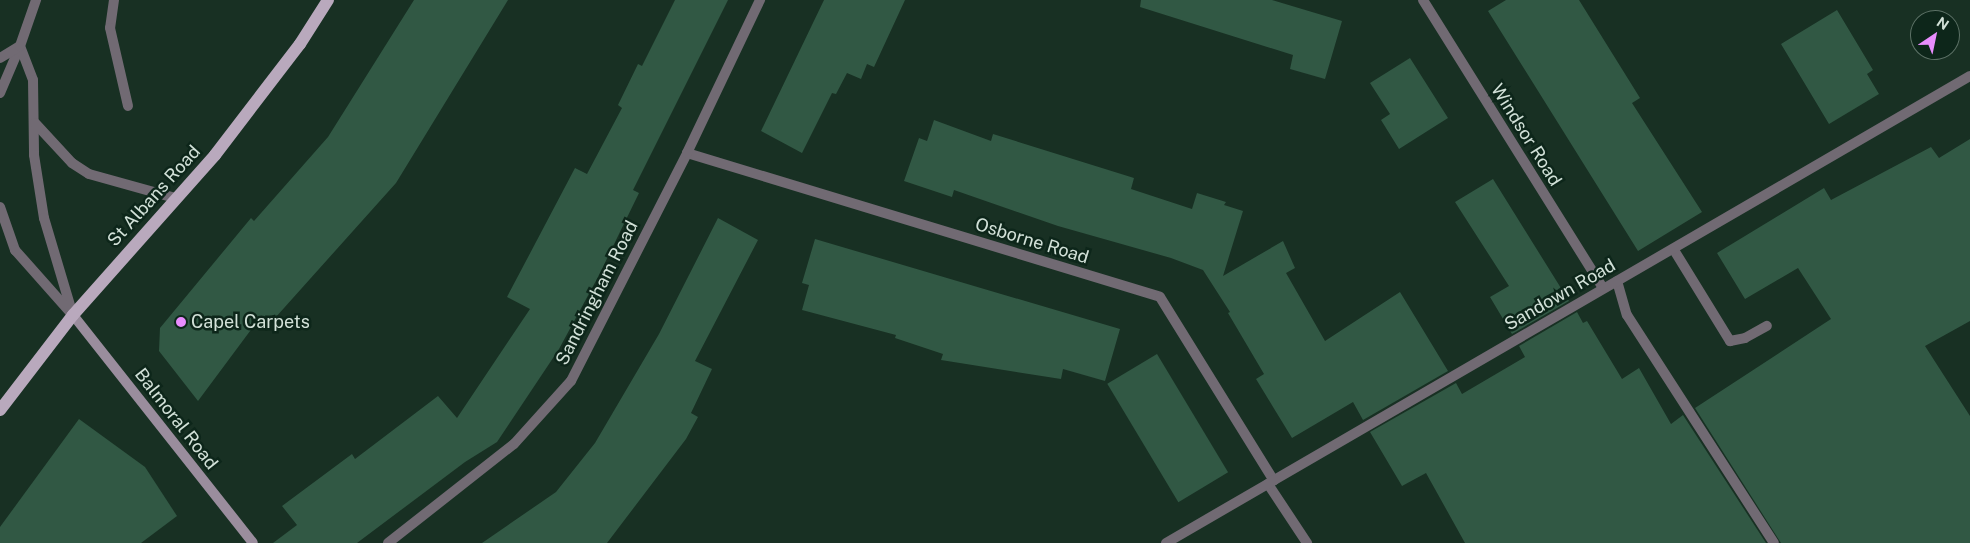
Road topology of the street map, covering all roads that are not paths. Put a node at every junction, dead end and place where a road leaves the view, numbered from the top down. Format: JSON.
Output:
{"nodes":[{"id":1,"x":36,"y":0,"type":"edge"},
{"id":2,"x":114,"y":0,"type":"edge"},
{"id":3,"x":328,"y":0,"type":"edge"},
{"id":4,"x":760,"y":0,"type":"edge"},
{"id":5,"x":1423,"y":0,"type":"edge"},
{"id":6,"x":20,"y":46,"type":"junction"},
{"id":7,"x":0,"y":58,"type":"edge"},
{"id":8,"x":1970,"y":76,"type":"edge"},
{"id":9,"x":0,"y":94,"type":"edge"},
{"id":10,"x":128,"y":106,"type":"dead end"},
{"id":11,"x":35,"y":123,"type":"junction"},
{"id":12,"x":687,"y":153,"type":"junction"},
{"id":13,"x":175,"y":198,"type":"junction"},
{"id":14,"x":0,"y":207,"type":"edge"},
{"id":15,"x":1674,"y":250,"type":"junction"},
{"id":16,"x":1617,"y":280,"type":"junction"},
{"id":17,"x":1602,"y":288,"type":"junction"},
{"id":18,"x":73,"y":315,"type":"junction"},
{"id":19,"x":1767,"y":326,"type":"dead end"},
{"id":20,"x":0,"y":410,"type":"edge"},
{"id":21,"x":1271,"y":482,"type":"junction"},
{"id":22,"x":253,"y":543,"type":"edge"},
{"id":23,"x":388,"y":543,"type":"edge"},
{"id":24,"x":1166,"y":543,"type":"edge"},
{"id":25,"x":1307,"y":543,"type":"edge"},
{"id":26,"x":1774,"y":543,"type":"edge"}],
"edges":[{"from":1,"to":6,"type":"street"},
{"from":2,"to":10,"type":"street"},
{"from":3,"to":13,"type":"main road","name":"St Albans Road"},
{"from":4,"to":12,"type":"street","name":"Sandringham Road"},
{"from":5,"to":17,"type":"street","name":"Windsor Road"},
{"from":6,"to":7,"type":"street"},
{"from":6,"to":9,"type":"street"},
{"from":6,"to":11,"type":"street"},
{"from":8,"to":15,"type":"street","name":"Sandown Road"},
{"from":11,"to":13,"type":"street"},
{"from":11,"to":18,"type":"street"},
{"from":12,"to":21,"type":"street","name":"Osborne Road"},
{"from":12,"to":23,"type":"street","name":"Sandringham Road"},
{"from":13,"to":18,"type":"main road","name":"St Albans Road"},
{"from":14,"to":18,"type":"street"},
{"from":15,"to":16,"type":"street","name":"Sandown Road"},
{"from":15,"to":19,"type":"street"},
{"from":16,"to":17,"type":"street","name":"Sandown Road"},
{"from":16,"to":26,"type":"street"},
{"from":17,"to":21,"type":"street","name":"Sandown Road"},
{"from":18,"to":20,"type":"main road","name":"St Albans Road"},
{"from":18,"to":22,"type":"street","name":"Balmoral Road"},
{"from":21,"to":24,"type":"street","name":"Sandown Road"},
{"from":21,"to":25,"type":"street","name":"Osborne Road"}]}
